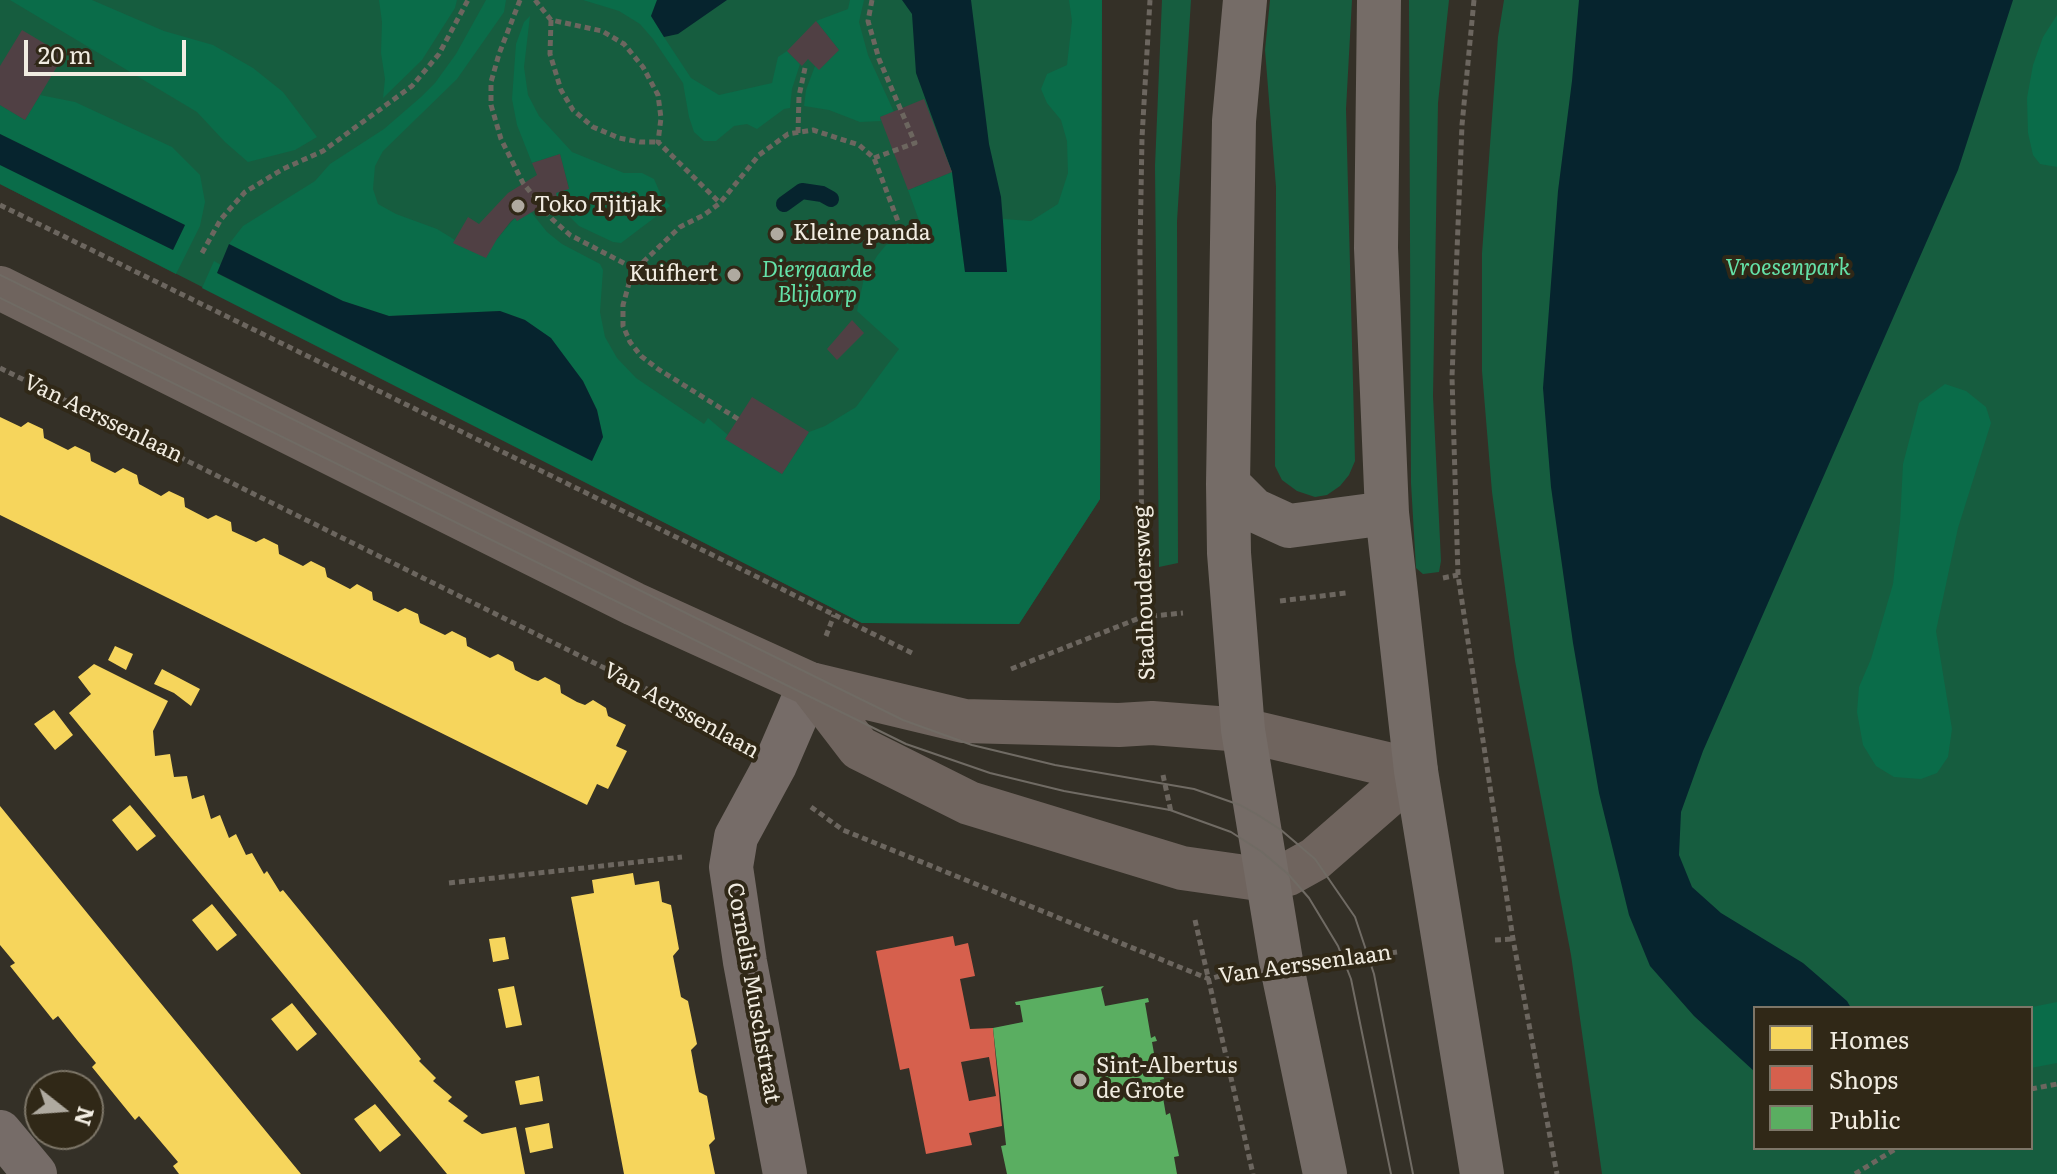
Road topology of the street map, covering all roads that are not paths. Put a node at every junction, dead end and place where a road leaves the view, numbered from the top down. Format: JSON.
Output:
{"nodes":[{"id":1,"x":1245,"y":0,"type":"edge"},
{"id":2,"x":1379,"y":0,"type":"edge"},
{"id":3,"x":0,"y":288,"type":"edge"},
{"id":4,"x":1228,"y":484,"type":"junction"},
{"id":5,"x":1387,"y":513,"type":"junction"},
{"id":6,"x":810,"y":684,"type":"junction"},
{"id":7,"x":1243,"y":730,"type":"junction"},
{"id":8,"x":1416,"y":771,"type":"junction"},
{"id":9,"x":1266,"y":880,"type":"junction"},
{"id":10,"x":0,"y":1132,"type":"edge"},
{"id":11,"x":35,"y":1174,"type":"edge"},
{"id":12,"x":785,"y":1174,"type":"edge"},
{"id":13,"x":1325,"y":1174,"type":"edge"},
{"id":14,"x":1482,"y":1174,"type":"edge"}],
"edges":[{"from":1,"to":4,"type":"main road"},
{"from":2,"to":5,"type":"main road"},
{"from":3,"to":6,"type":"street"},
{"from":4,"to":5,"type":"main road"},
{"from":4,"to":7,"type":"main road"},
{"from":5,"to":8,"type":"main road"},
{"from":6,"to":7,"type":"street"},
{"from":6,"to":9,"type":"street"},
{"from":6,"to":12,"type":"street","name":"Cornelis Muschstraat"},
{"from":7,"to":8,"type":"street"},
{"from":7,"to":9,"type":"main road"},
{"from":8,"to":9,"type":"street"},
{"from":8,"to":14,"type":"main road"},
{"from":9,"to":13,"type":"main road"},
{"from":10,"to":11,"type":"street"}]}
